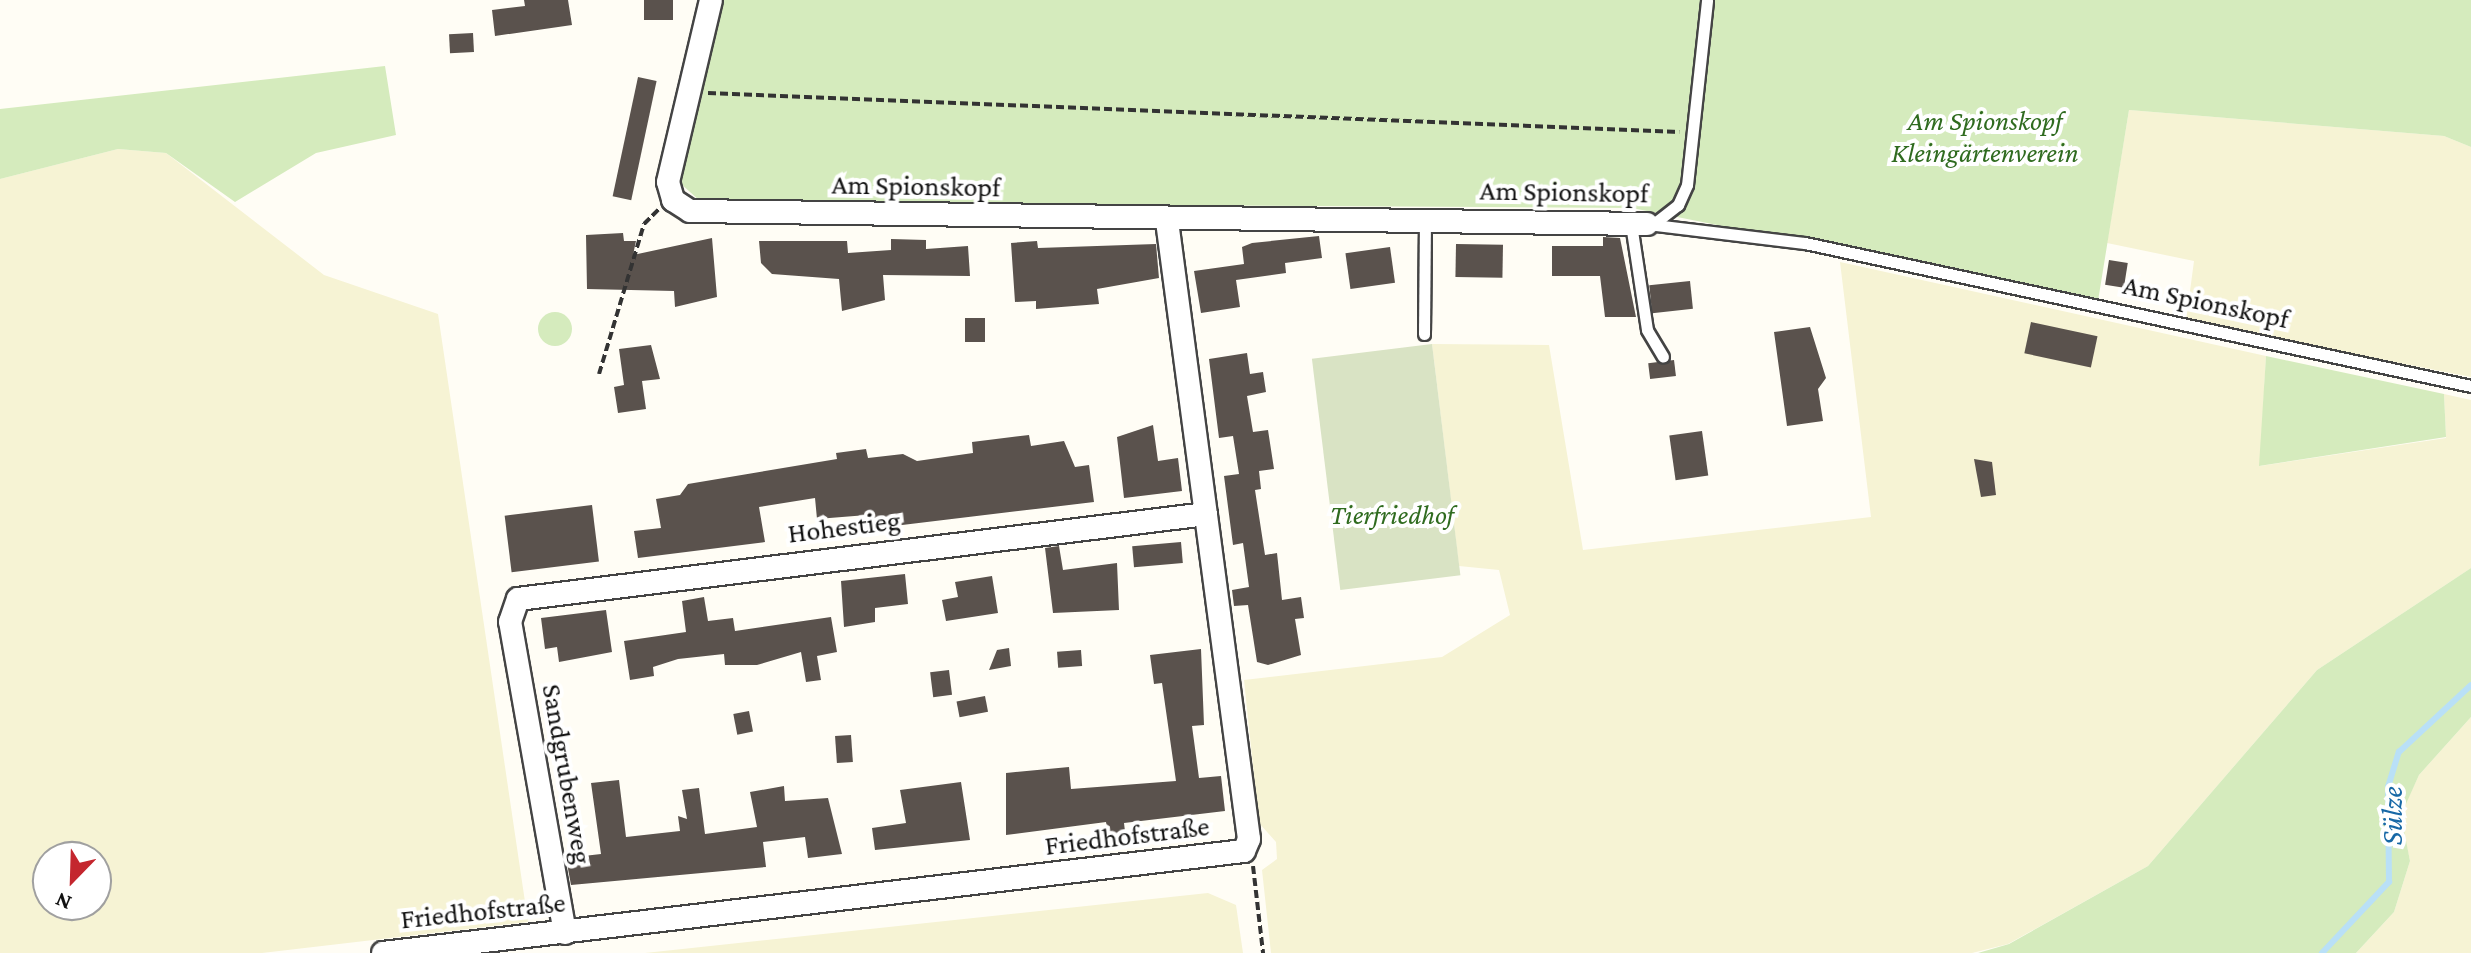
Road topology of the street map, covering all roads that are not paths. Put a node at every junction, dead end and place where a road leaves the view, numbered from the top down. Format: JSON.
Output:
{"nodes":[{"id":1,"x":711,"y":0,"type":"edge"},
{"id":2,"x":1707,"y":0,"type":"edge"},
{"id":3,"x":1425,"y":219,"type":"junction"},
{"id":4,"x":1167,"y":221,"type":"junction"},
{"id":5,"x":1639,"y":224,"type":"junction"},
{"id":6,"x":1424,"y":334,"type":"dead end"},
{"id":7,"x":1663,"y":357,"type":"dead end"},
{"id":8,"x":2471,"y":386,"type":"edge"},
{"id":9,"x":1206,"y":514,"type":"junction"},
{"id":10,"x":511,"y":625,"type":"joint"},
{"id":11,"x":565,"y":933,"type":"junction"},
{"id":12,"x":383,"y":953,"type":"edge"}],
"edges":[{"from":1,"to":4,"type":"street","name":"Am Spionskopf"},
{"from":2,"to":5,"type":"lane"},
{"from":3,"to":4,"type":"street","name":"Am Spionskopf"},
{"from":3,"to":5,"type":"street","name":"Am Spionskopf"},
{"from":3,"to":6,"type":"lane"},
{"from":4,"to":9,"type":"street","name":"Friedhofstraße"},
{"from":5,"to":7,"type":"lane"},
{"from":5,"to":8,"type":"lane","name":"Am Spionskopf"},
{"from":9,"to":10,"type":"street","name":"Hohestieg"},
{"from":9,"to":11,"type":"street","name":"Friedhofstraße"},
{"from":10,"to":11,"type":"street","name":"Sandgrubenweg"},
{"from":11,"to":12,"type":"street","name":"Friedhofstraße"}]}
